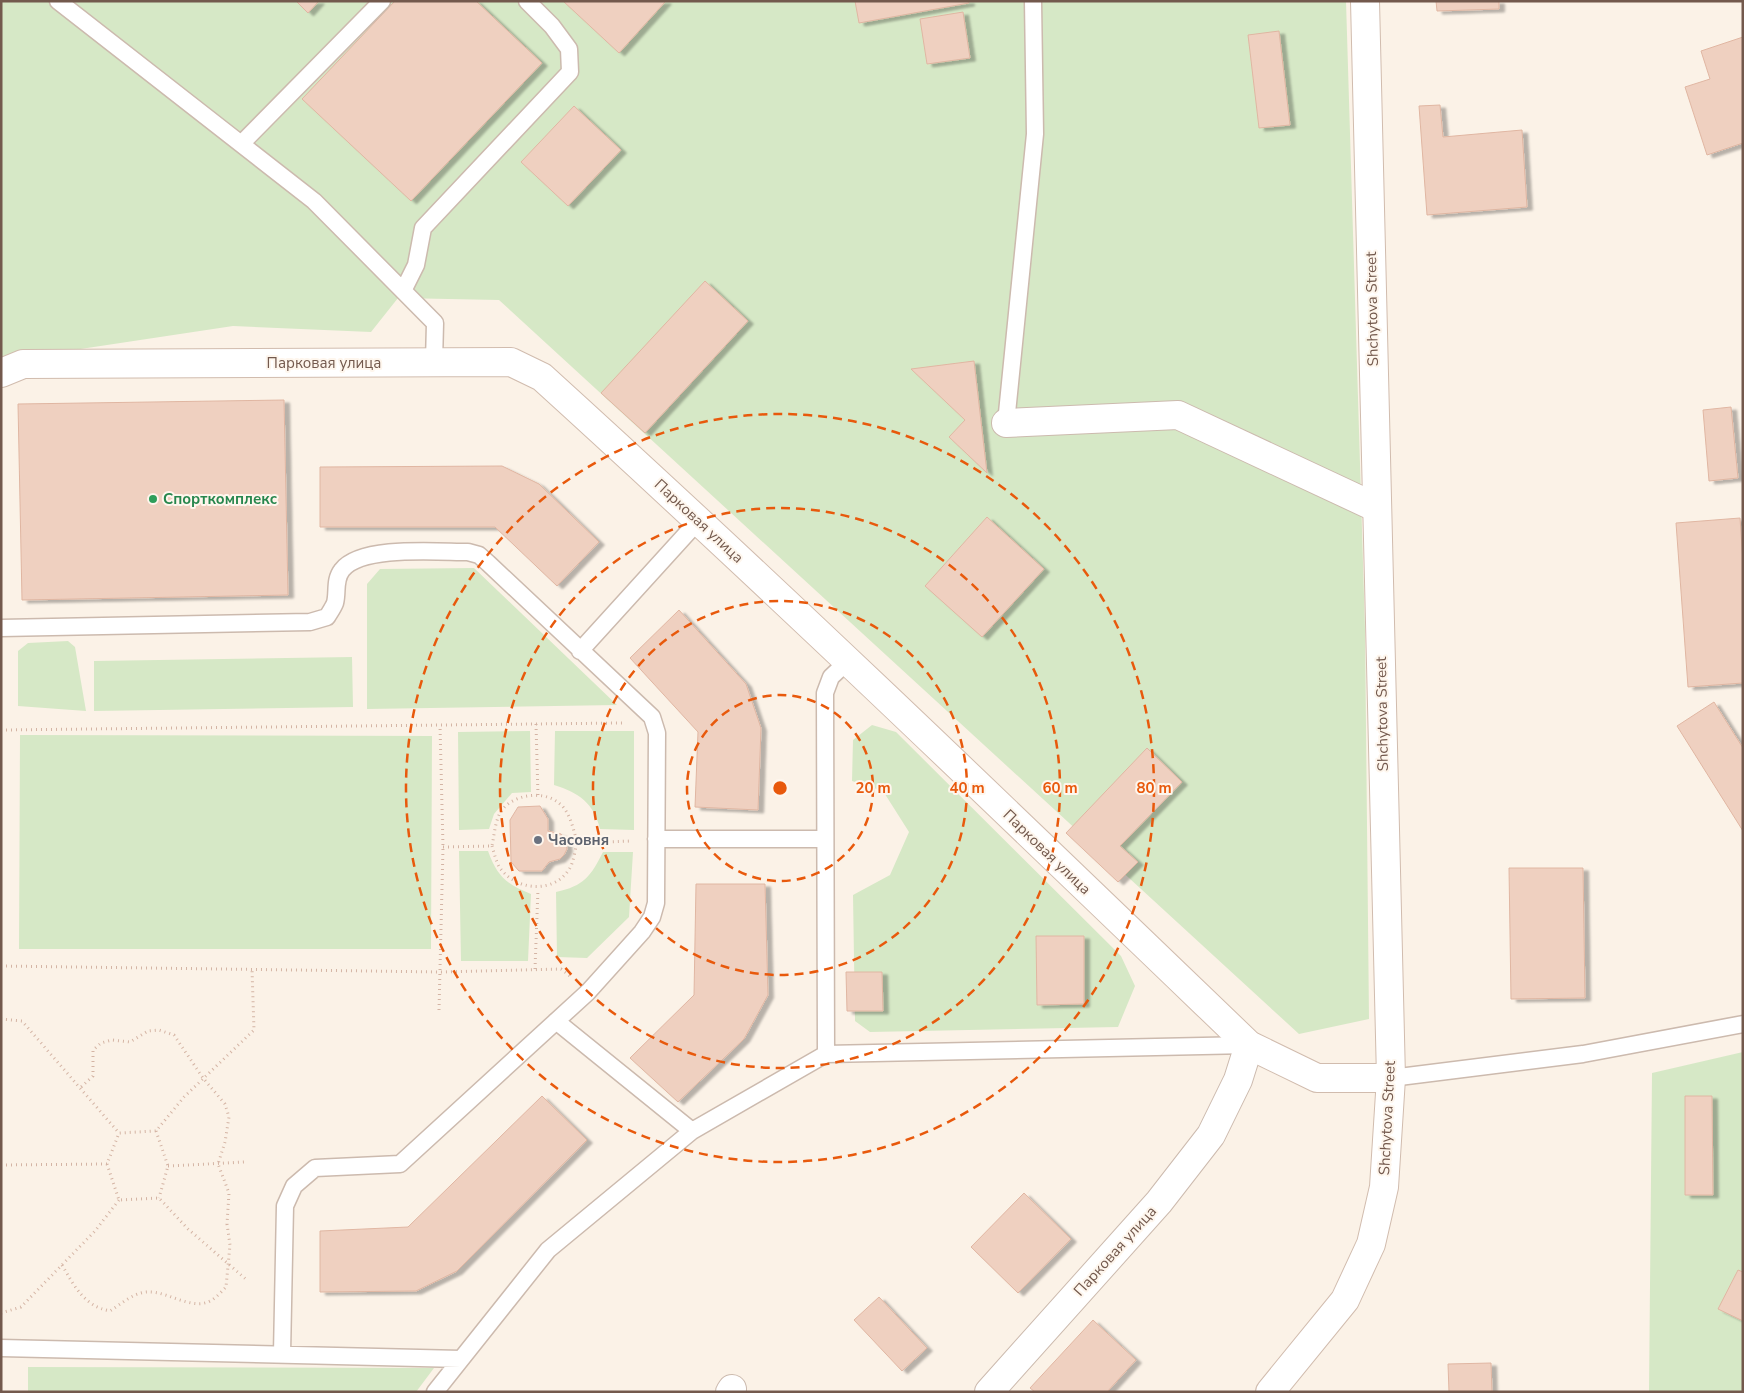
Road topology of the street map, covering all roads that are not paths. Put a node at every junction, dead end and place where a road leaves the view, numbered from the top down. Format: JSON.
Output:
{"nodes":[{"id":1,"x":58,"y":1,"type":"edge"},
{"id":2,"x":382,"y":1,"type":"edge"},
{"id":3,"x":527,"y":1,"type":"edge"},
{"id":4,"x":1033,"y":1,"type":"edge"},
{"id":5,"x":1365,"y":1,"type":"edge"},
{"id":6,"x":240,"y":144,"type":"junction"},
{"id":7,"x":403,"y":292,"type":"junction"},
{"id":8,"x":434,"y":362,"type":"junction"},
{"id":9,"x":1,"y":373,"type":"edge"},
{"id":10,"x":1006,"y":423,"type":"joint"},
{"id":11,"x":1377,"y":508,"type":"junction"},
{"id":12,"x":699,"y":520,"type":"junction"},
{"id":13,"x":1,"y":628,"type":"edge"},
{"id":14,"x":580,"y":651,"type":"junction"},
{"id":15,"x":848,"y":661,"type":"junction"},
{"id":16,"x":656,"y":839,"type":"junction"},
{"id":17,"x":825,"y":839,"type":"junction"},
{"id":18,"x":556,"y":1021,"type":"junction"},
{"id":19,"x":1743,"y":1024,"type":"edge"},
{"id":20,"x":1249,"y":1045,"type":"junction"},
{"id":21,"x":826,"y":1054,"type":"junction"},
{"id":22,"x":1391,"y":1078,"type":"junction"},
{"id":23,"x":692,"y":1131,"type":"junction"},
{"id":24,"x":1,"y":1348,"type":"edge"},
{"id":25,"x":282,"y":1354,"type":"junction"},
{"id":26,"x":461,"y":1359,"type":"junction"},
{"id":27,"x":435,"y":1392,"type":"edge"},
{"id":28,"x":989,"y":1392,"type":"edge"},
{"id":29,"x":1270,"y":1392,"type":"edge"}],
"edges":[{"from":1,"to":6,"type":"lane"},
{"from":2,"to":6,"type":"lane"},
{"from":3,"to":7,"type":"lane"},
{"from":4,"to":10,"type":"lane"},
{"from":5,"to":11,"type":"street","name":"Shchytova Street"},
{"from":6,"to":7,"type":"lane"},
{"from":7,"to":8,"type":"lane"},
{"from":8,"to":9,"type":"street","name":"Парковая улица"},
{"from":8,"to":12,"type":"street","name":"Парковая улица"},
{"from":10,"to":11,"type":"street"},
{"from":11,"to":22,"type":"street","name":"Shchytova Street"},
{"from":12,"to":14,"type":"lane"},
{"from":12,"to":15,"type":"street","name":"Парковая улица"},
{"from":13,"to":14,"type":"lane"},
{"from":14,"to":16,"type":"lane"},
{"from":15,"to":17,"type":"lane"},
{"from":15,"to":20,"type":"street","name":"Парковая улица"},
{"from":16,"to":17,"type":"lane"},
{"from":16,"to":18,"type":"lane"},
{"from":17,"to":21,"type":"lane"},
{"from":18,"to":23,"type":"lane"},
{"from":18,"to":25,"type":"lane"},
{"from":19,"to":22,"type":"lane"},
{"from":20,"to":21,"type":"lane"},
{"from":20,"to":22,"type":"street","name":"Парковая улица"},
{"from":20,"to":28,"type":"street","name":"Парковая улица"},
{"from":21,"to":23,"type":"lane"},
{"from":22,"to":29,"type":"street","name":"Shchytova Street"},
{"from":23,"to":26,"type":"lane"},
{"from":24,"to":25,"type":"lane"},
{"from":25,"to":26,"type":"lane"},
{"from":26,"to":27,"type":"lane"}]}
